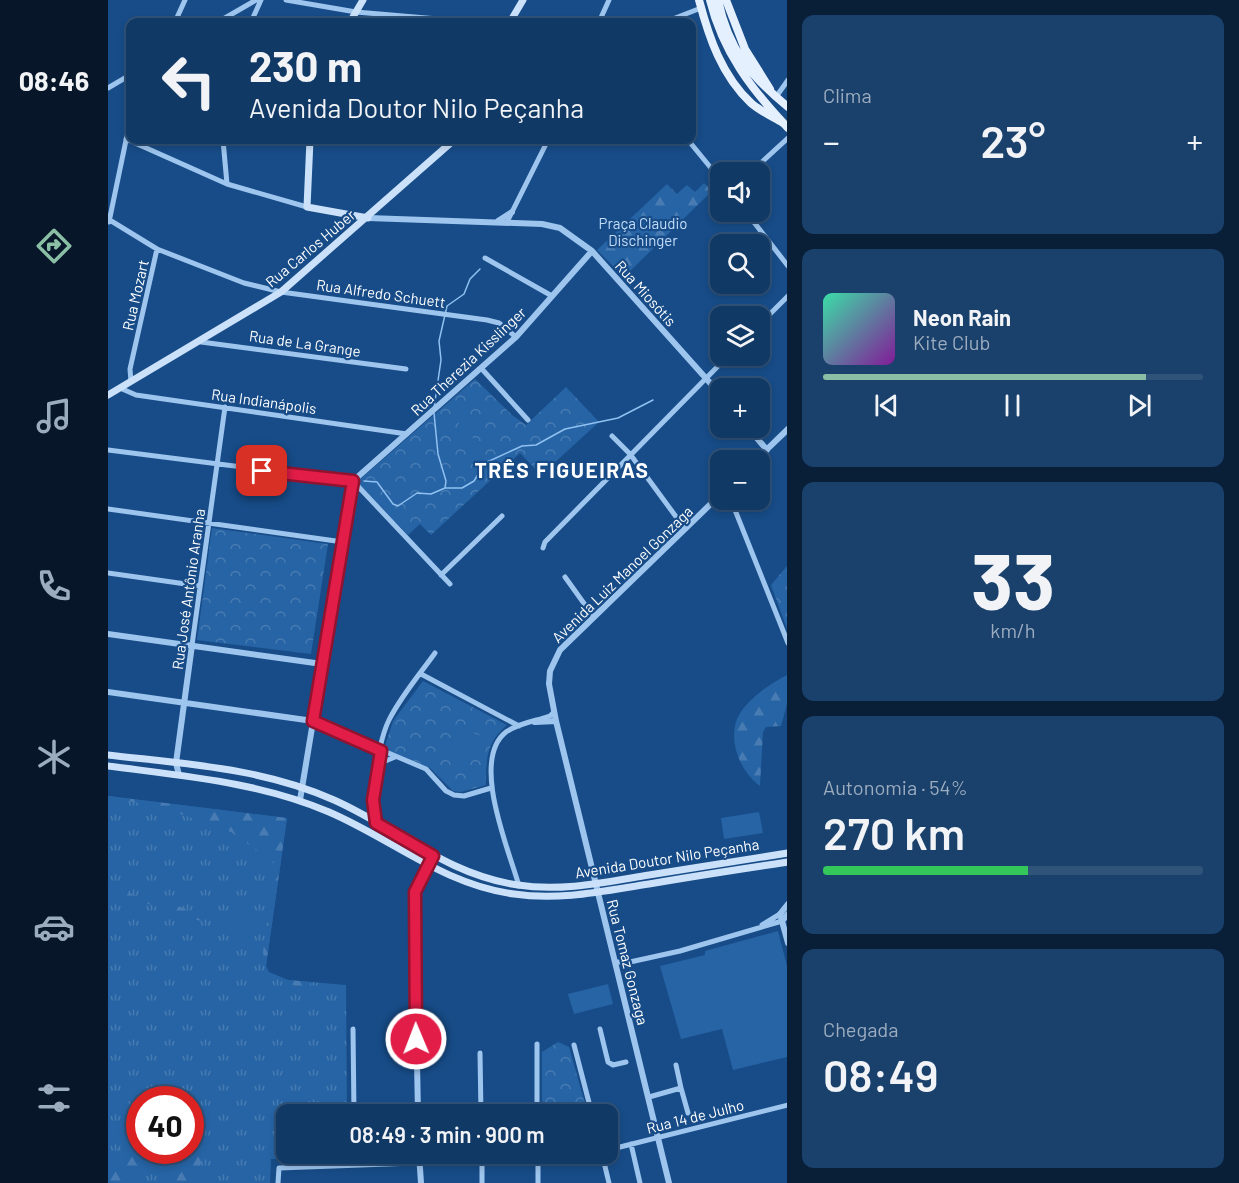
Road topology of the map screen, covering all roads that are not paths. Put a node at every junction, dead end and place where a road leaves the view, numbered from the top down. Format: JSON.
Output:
{"nodes":[{"id":1,"x":185,"y":0,"type":"edge"},
{"id":2,"x":256,"y":0,"type":"edge"},
{"id":3,"x":261,"y":0,"type":"edge"},
{"id":4,"x":286,"y":0,"type":"edge"},
{"id":5,"x":363,"y":0,"type":"edge"},
{"id":6,"x":523,"y":0,"type":"edge"},
{"id":7,"x":609,"y":0,"type":"edge"},
{"id":8,"x":710,"y":0,"type":"edge"},
{"id":9,"x":718,"y":0,"type":"edge"},
{"id":10,"x":726,"y":0,"type":"edge"},
{"id":11,"x":700,"y":4,"type":"edge"},
{"id":12,"x":356,"y":12,"type":"junction"},
{"id":13,"x":177,"y":18,"type":"edge"},
{"id":14,"x":226,"y":18,"type":"edge"},
{"id":15,"x":253,"y":18,"type":"edge"},
{"id":16,"x":352,"y":18,"type":"edge"},
{"id":17,"x":426,"y":18,"type":"edge"},
{"id":18,"x":512,"y":18,"type":"edge"},
{"id":19,"x":601,"y":18,"type":"edge"},
{"id":20,"x":672,"y":18,"type":"edge"},
{"id":21,"x":126,"y":77,"type":"edge"},
{"id":22,"x":787,"y":81,"type":"edge"},
{"id":23,"x":108,"y":88,"type":"edge"},
{"id":24,"x":776,"y":97,"type":"junction"},
{"id":25,"x":787,"y":105,"type":"edge"},
{"id":26,"x":785,"y":125,"type":"edge"},
{"id":27,"x":126,"y":139,"type":"edge"},
{"id":28,"x":787,"y":139,"type":"edge"},
{"id":29,"x":137,"y":144,"type":"edge"},
{"id":30,"x":223,"y":144,"type":"edge"},
{"id":31,"x":310,"y":144,"type":"edge"},
{"id":32,"x":450,"y":144,"type":"edge"},
{"id":33,"x":546,"y":144,"type":"edge"},
{"id":34,"x":691,"y":144,"type":"edge"},
{"id":35,"x":762,"y":162,"type":"edge"},
{"id":36,"x":710,"y":167,"type":"edge"},
{"id":37,"x":227,"y":184,"type":"junction"},
{"id":38,"x":307,"y":207,"type":"junction"},
{"id":39,"x":512,"y":212,"type":"junction"},
{"id":40,"x":368,"y":218,"type":"junction"},
{"id":41,"x":109,"y":221,"type":"edge"},
{"id":42,"x":496,"y":222,"type":"junction"},
{"id":43,"x":507,"y":222,"type":"junction"},
{"id":44,"x":754,"y":222,"type":"edge"},
{"id":45,"x":158,"y":249,"type":"junction"},
{"id":46,"x":592,"y":251,"type":"junction"},
{"id":47,"x":485,"y":258,"type":"dead end"},
{"id":48,"x":787,"y":265,"type":"edge"},
{"id":49,"x":281,"y":292,"type":"junction"},
{"id":50,"x":552,"y":296,"type":"junction"},
{"id":51,"x":787,"y":297,"type":"edge"},
{"id":52,"x":770,"y":314,"type":"edge"},
{"id":53,"x":516,"y":337,"type":"junction"},
{"id":54,"x":201,"y":342,"type":"junction"},
{"id":55,"x":718,"y":366,"type":"edge"},
{"id":56,"x":481,"y":368,"type":"junction"},
{"id":57,"x":406,"y":369,"type":"dead end"},
{"id":58,"x":706,"y":377,"type":"junction"},
{"id":59,"x":131,"y":381,"type":"junction"},
{"id":60,"x":710,"y":382,"type":"edge"},
{"id":61,"x":120,"y":388,"type":"junction"},
{"id":62,"x":108,"y":395,"type":"edge"},
{"id":63,"x":225,"y":407,"type":"junction"},
{"id":64,"x":528,"y":420,"type":"dead end"},
{"id":65,"x":787,"y":430,"type":"edge"},
{"id":66,"x":407,"y":434,"type":"junction"},
{"id":67,"x":612,"y":436,"type":"dead end"},
{"id":68,"x":757,"y":438,"type":"edge"},
{"id":69,"x":108,"y":450,"type":"edge"},
{"id":70,"x":767,"y":450,"type":"joint"},
{"id":71,"x":630,"y":454,"type":"junction"},
{"id":72,"x":217,"y":465,"type":"junction"},
{"id":73,"x":353,"y":481,"type":"junction"},
{"id":74,"x":710,"y":505,"type":"edge"},
{"id":75,"x":108,"y":509,"type":"edge"},
{"id":76,"x":735,"y":510,"type":"edge"},
{"id":77,"x":502,"y":516,"type":"dead end"},
{"id":78,"x":209,"y":522,"type":"junction"},
{"id":79,"x":685,"y":529,"type":"junction"},
{"id":80,"x":343,"y":542,"type":"junction"},
{"id":81,"x":543,"y":548,"type":"dead end"},
{"id":82,"x":108,"y":573,"type":"edge"},
{"id":83,"x":441,"y":575,"type":"junction"},
{"id":84,"x":565,"y":577,"type":"dead end"},
{"id":85,"x":450,"y":584,"type":"dead end"},
{"id":86,"x":200,"y":586,"type":"junction"},
{"id":87,"x":593,"y":616,"type":"junction"},
{"id":88,"x":108,"y":634,"type":"edge"},
{"id":89,"x":787,"y":640,"type":"edge"},
{"id":90,"x":192,"y":645,"type":"junction"},
{"id":91,"x":435,"y":653,"type":"dead end"},
{"id":92,"x":322,"y":664,"type":"junction"},
{"id":93,"x":421,"y":674,"type":"junction"},
{"id":94,"x":108,"y":692,"type":"edge"},
{"id":95,"x":184,"y":702,"type":"junction"},
{"id":96,"x":553,"y":704,"type":"junction"},
{"id":97,"x":555,"y":712,"type":"junction"},
{"id":98,"x":313,"y":721,"type":"junction"},
{"id":99,"x":556,"y":721,"type":"junction"},
{"id":100,"x":535,"y":722,"type":"junction"},
{"id":101,"x":519,"y":726,"type":"junction"},
{"id":102,"x":381,"y":751,"type":"junction"},
{"id":103,"x":108,"y":755,"type":"edge"},
{"id":104,"x":395,"y":757,"type":"junction"},
{"id":105,"x":176,"y":763,"type":"junction"},
{"id":106,"x":378,"y":764,"type":"junction"},
{"id":107,"x":108,"y":766,"type":"edge"},
{"id":108,"x":179,"y":775,"type":"junction"},
{"id":109,"x":302,"y":788,"type":"junction"},
{"id":110,"x":491,"y":788,"type":"junction"},
{"id":111,"x":300,"y":800,"type":"junction"},
{"id":112,"x":373,"y":800,"type":"junction"},
{"id":113,"x":360,"y":813,"type":"junction"},
{"id":114,"x":376,"y":823,"type":"junction"},
{"id":115,"x":787,"y":853,"type":"edge"},
{"id":116,"x":433,"y":856,"type":"junction"},
{"id":117,"x":787,"y":862,"type":"edge"},
{"id":118,"x":428,"y":866,"type":"junction"},
{"id":119,"x":596,"y":884,"type":"junction"},
{"id":120,"x":519,"y":886,"type":"junction"},
{"id":121,"x":598,"y":892,"type":"junction"},
{"id":122,"x":784,"y":914,"type":"edge"},
{"id":123,"x":782,"y":921,"type":"junction"},
{"id":124,"x":758,"y":928,"type":"junction"},
{"id":125,"x":787,"y":939,"type":"edge"},
{"id":126,"x":616,"y":962,"type":"junction"},
{"id":127,"x":353,"y":1029,"type":"dead end"},
{"id":128,"x":600,"y":1029,"type":"dead end"},
{"id":129,"x":537,"y":1044,"type":"dead end"},
{"id":130,"x":574,"y":1045,"type":"dead end"},
{"id":131,"x":480,"y":1053,"type":"dead end"},
{"id":132,"x":639,"y":1058,"type":"junction"},
{"id":133,"x":676,"y":1065,"type":"dead end"},
{"id":134,"x":681,"y":1088,"type":"junction"},
{"id":135,"x":649,"y":1097,"type":"junction"},
{"id":136,"x":354,"y":1104,"type":"edge"},
{"id":137,"x":418,"y":1104,"type":"edge"},
{"id":138,"x":481,"y":1104,"type":"edge"},
{"id":139,"x":537,"y":1104,"type":"edge"},
{"id":140,"x":589,"y":1104,"type":"edge"},
{"id":141,"x":787,"y":1105,"type":"edge"},
{"id":142,"x":688,"y":1113,"type":"dead end"},
{"id":143,"x":658,"y":1137,"type":"junction"},
{"id":144,"x":631,"y":1144,"type":"junction"},
{"id":145,"x":618,"y":1147,"type":"edge"},
{"id":146,"x":388,"y":1164,"type":"edge"},
{"id":147,"x":420,"y":1164,"type":"edge"},
{"id":148,"x":482,"y":1164,"type":"edge"},
{"id":149,"x":538,"y":1164,"type":"edge"},
{"id":150,"x":604,"y":1164,"type":"edge"},
{"id":151,"x":355,"y":1165,"type":"joint"},
{"id":152,"x":278,"y":1183,"type":"edge"},
{"id":153,"x":421,"y":1183,"type":"edge"},
{"id":154,"x":482,"y":1183,"type":"edge"},
{"id":155,"x":538,"y":1183,"type":"edge"},
{"id":156,"x":609,"y":1183,"type":"edge"},
{"id":157,"x":640,"y":1183,"type":"edge"},
{"id":158,"x":669,"y":1183,"type":"edge"}],
"edges":[{"from":1,"to":13,"type":"street"},
{"from":2,"to":14,"type":"street"},
{"from":3,"to":15,"type":"street"},
{"from":4,"to":12,"type":"street"},
{"from":5,"to":12,"type":"main road"},
{"from":6,"to":18,"type":"main road"},
{"from":7,"to":19,"type":"street"},
{"from":8,"to":26,"type":"main road"},
{"from":9,"to":24,"type":"main road"},
{"from":10,"to":24,"type":"main road"},
{"from":11,"to":20,"type":"street"},
{"from":11,"to":26,"type":"main road"},
{"from":12,"to":16,"type":"main road"},
{"from":12,"to":17,"type":"street"},
{"from":21,"to":23,"type":"street"},
{"from":22,"to":24,"type":"street"},
{"from":24,"to":25,"type":"main road"},
{"from":27,"to":41,"type":"street"},
{"from":28,"to":35,"type":"street"},
{"from":29,"to":37,"type":"street"},
{"from":30,"to":37,"type":"street"},
{"from":31,"to":38,"type":"main road"},
{"from":32,"to":40,"type":"main road","name":"Rua Carlos Huber"},
{"from":33,"to":39,"type":"street"},
{"from":34,"to":36,"type":"street"},
{"from":37,"to":38,"type":"street"},
{"from":38,"to":40,"type":"main road"},
{"from":39,"to":42,"type":"street"},
{"from":39,"to":43,"type":"street"},
{"from":40,"to":42,"type":"street","name":"Rua Miosótis"},
{"from":40,"to":49,"type":"main road","name":"Rua Carlos Huber"},
{"from":41,"to":45,"type":"street","name":"Rua Alfredo Schuett"},
{"from":42,"to":43,"type":"street","name":"Rua Miosótis"},
{"from":43,"to":46,"type":"street","name":"Rua Miosótis"},
{"from":44,"to":48,"type":"street"},
{"from":45,"to":49,"type":"street","name":"Rua Alfredo Schuett"},
{"from":45,"to":59,"type":"street","name":"Rua Mozart"},
{"from":46,"to":50,"type":"street","name":"Rua Therezia Kisslinger"},
{"from":46,"to":58,"type":"street","name":"Rua Miosótis"},
{"from":47,"to":50,"type":"street"},
{"from":49,"to":53,"type":"street","name":"Rua Alfredo Schuett"},
{"from":49,"to":54,"type":"main road","name":"Rua Carlos Huber"},
{"from":50,"to":53,"type":"street","name":"Rua Therezia Kisslinger"},
{"from":51,"to":52,"type":"street"},
{"from":53,"to":56,"type":"street","name":"Rua Therezia Kisslinger"},
{"from":54,"to":57,"type":"street","name":"Rua de La Grange"},
{"from":54,"to":59,"type":"main road","name":"Rua Carlos Huber"},
{"from":55,"to":58,"type":"street"},
{"from":56,"to":64,"type":"street"},
{"from":56,"to":66,"type":"street","name":"Rua Therezia Kisslinger"},
{"from":58,"to":60,"type":"street","name":"Rua Miosótis"},
{"from":58,"to":71,"type":"street"},
{"from":59,"to":61,"type":"main road","name":"Rua Carlos Huber"},
{"from":61,"to":62,"type":"main road","name":"Rua Carlos Huber"},
{"from":61,"to":63,"type":"street","name":"Rua Indianápolis"},
{"from":63,"to":66,"type":"street","name":"Rua Indianápolis"},
{"from":63,"to":72,"type":"street","name":"Rua José Antônio Aranha"},
{"from":65,"to":70,"type":"street"},
{"from":66,"to":73,"type":"street","name":"Rua Therezia Kisslinger"},
{"from":67,"to":71,"type":"street"},
{"from":68,"to":70,"type":"street"},
{"from":69,"to":72,"type":"street"},
{"from":71,"to":79,"type":"street"},
{"from":71,"to":81,"type":"street"},
{"from":72,"to":73,"type":"street"},
{"from":72,"to":78,"type":"street","name":"Rua José Antônio Aranha"},
{"from":73,"to":80,"type":"street"},
{"from":73,"to":83,"type":"street"},
{"from":74,"to":79,"type":"street","name":"Avenida Luiz Manoel Gonzaga"},
{"from":75,"to":78,"type":"street"},
{"from":76,"to":89,"type":"street"},
{"from":77,"to":83,"type":"street"},
{"from":78,"to":80,"type":"street"},
{"from":78,"to":86,"type":"street","name":"Rua José Antônio Aranha"},
{"from":79,"to":87,"type":"street","name":"Avenida Luiz Manoel Gonzaga"},
{"from":80,"to":92,"type":"street"},
{"from":82,"to":86,"type":"street"},
{"from":83,"to":85,"type":"street"},
{"from":84,"to":87,"type":"street"},
{"from":86,"to":90,"type":"street","name":"Rua José Antônio Aranha"},
{"from":87,"to":96,"type":"street","name":"Avenida Luiz Manoel Gonzaga"},
{"from":88,"to":90,"type":"street"},
{"from":90,"to":92,"type":"street"},
{"from":90,"to":95,"type":"street","name":"Rua José Antônio Aranha"},
{"from":91,"to":93,"type":"street"},
{"from":92,"to":98,"type":"street"},
{"from":93,"to":101,"type":"street"},
{"from":93,"to":102,"type":"street"},
{"from":94,"to":95,"type":"street"},
{"from":95,"to":98,"type":"street"},
{"from":95,"to":105,"type":"street","name":"Rua José Antônio Aranha"},
{"from":96,"to":97,"type":"street","name":"Avenida Luiz Manoel Gonzaga"},
{"from":96,"to":100,"type":"street"},
{"from":97,"to":99,"type":"street","name":"Rua Tomaz Gonzaga"},
{"from":97,"to":100,"type":"street"},
{"from":98,"to":102,"type":"street"},
{"from":98,"to":109,"type":"street"},
{"from":99,"to":100,"type":"street"},
{"from":99,"to":119,"type":"street","name":"Rua Tomaz Gonzaga"},
{"from":100,"to":101,"type":"street"},
{"from":101,"to":110,"type":"street"},
{"from":102,"to":104,"type":"street"},
{"from":102,"to":106,"type":"street"},
{"from":103,"to":105,"type":"main road","name":"Avenida Doutor Nilo Peçanha"},
{"from":104,"to":106,"type":"street"},
{"from":104,"to":110,"type":"street"},
{"from":105,"to":108,"type":"street","name":"Rua José Antônio Aranha"},
{"from":105,"to":109,"type":"main road","name":"Avenida Doutor Nilo Peçanha"},
{"from":106,"to":112,"type":"street"},
{"from":107,"to":108,"type":"main road","name":"Avenida Doutor Nilo Peçanha"},
{"from":108,"to":111,"type":"main road","name":"Avenida Doutor Nilo Peçanha"},
{"from":109,"to":111,"type":"street"},
{"from":109,"to":113,"type":"main road","name":"Avenida Doutor Nilo Peçanha"},
{"from":110,"to":120,"type":"street"},
{"from":111,"to":118,"type":"main road","name":"Avenida Doutor Nilo Peçanha"},
{"from":112,"to":113,"type":"street"},
{"from":112,"to":114,"type":"street"},
{"from":113,"to":114,"type":"main road","name":"Avenida Doutor Nilo Peçanha"},
{"from":114,"to":116,"type":"main road","name":"Avenida Doutor Nilo Peçanha"},
{"from":115,"to":119,"type":"main road","name":"Avenida Doutor Nilo Peçanha"},
{"from":116,"to":118,"type":"street"},
{"from":116,"to":120,"type":"main road","name":"Avenida Doutor Nilo Peçanha"},
{"from":117,"to":121,"type":"main road","name":"Avenida Doutor Nilo Peçanha"},
{"from":118,"to":121,"type":"main road","name":"Avenida Doutor Nilo Peçanha"},
{"from":118,"to":137,"type":"street"},
{"from":119,"to":120,"type":"main road","name":"Avenida Doutor Nilo Peçanha"},
{"from":119,"to":121,"type":"street","name":"Rua Tomaz Gonzaga"},
{"from":121,"to":126,"type":"street","name":"Rua Tomaz Gonzaga"},
{"from":122,"to":123,"type":"street"},
{"from":122,"to":124,"type":"street"},
{"from":123,"to":124,"type":"street"},
{"from":123,"to":125,"type":"street"},
{"from":124,"to":126,"type":"street"},
{"from":126,"to":132,"type":"street","name":"Rua Tomaz Gonzaga"},
{"from":127,"to":136,"type":"street"},
{"from":128,"to":132,"type":"street"},
{"from":129,"to":139,"type":"street"},
{"from":130,"to":140,"type":"street"},
{"from":131,"to":138,"type":"street"},
{"from":132,"to":135,"type":"street","name":"Rua Tomaz Gonzaga"},
{"from":133,"to":134,"type":"street"},
{"from":134,"to":135,"type":"street"},
{"from":134,"to":142,"type":"street"},
{"from":135,"to":143,"type":"street","name":"Rua Tomaz Gonzaga"},
{"from":141,"to":143,"type":"street","name":"Rua 14 de Julho"},
{"from":143,"to":144,"type":"street","name":"Rua 14 de Julho"},
{"from":143,"to":158,"type":"street","name":"Rua Tomaz Gonzaga"},
{"from":144,"to":145,"type":"street","name":"Rua 14 de Julho"},
{"from":144,"to":157,"type":"street"},
{"from":146,"to":151,"type":"street"},
{"from":147,"to":153,"type":"street"},
{"from":148,"to":154,"type":"street"},
{"from":149,"to":155,"type":"street"},
{"from":150,"to":156,"type":"street"},
{"from":151,"to":152,"type":"street"}]}
